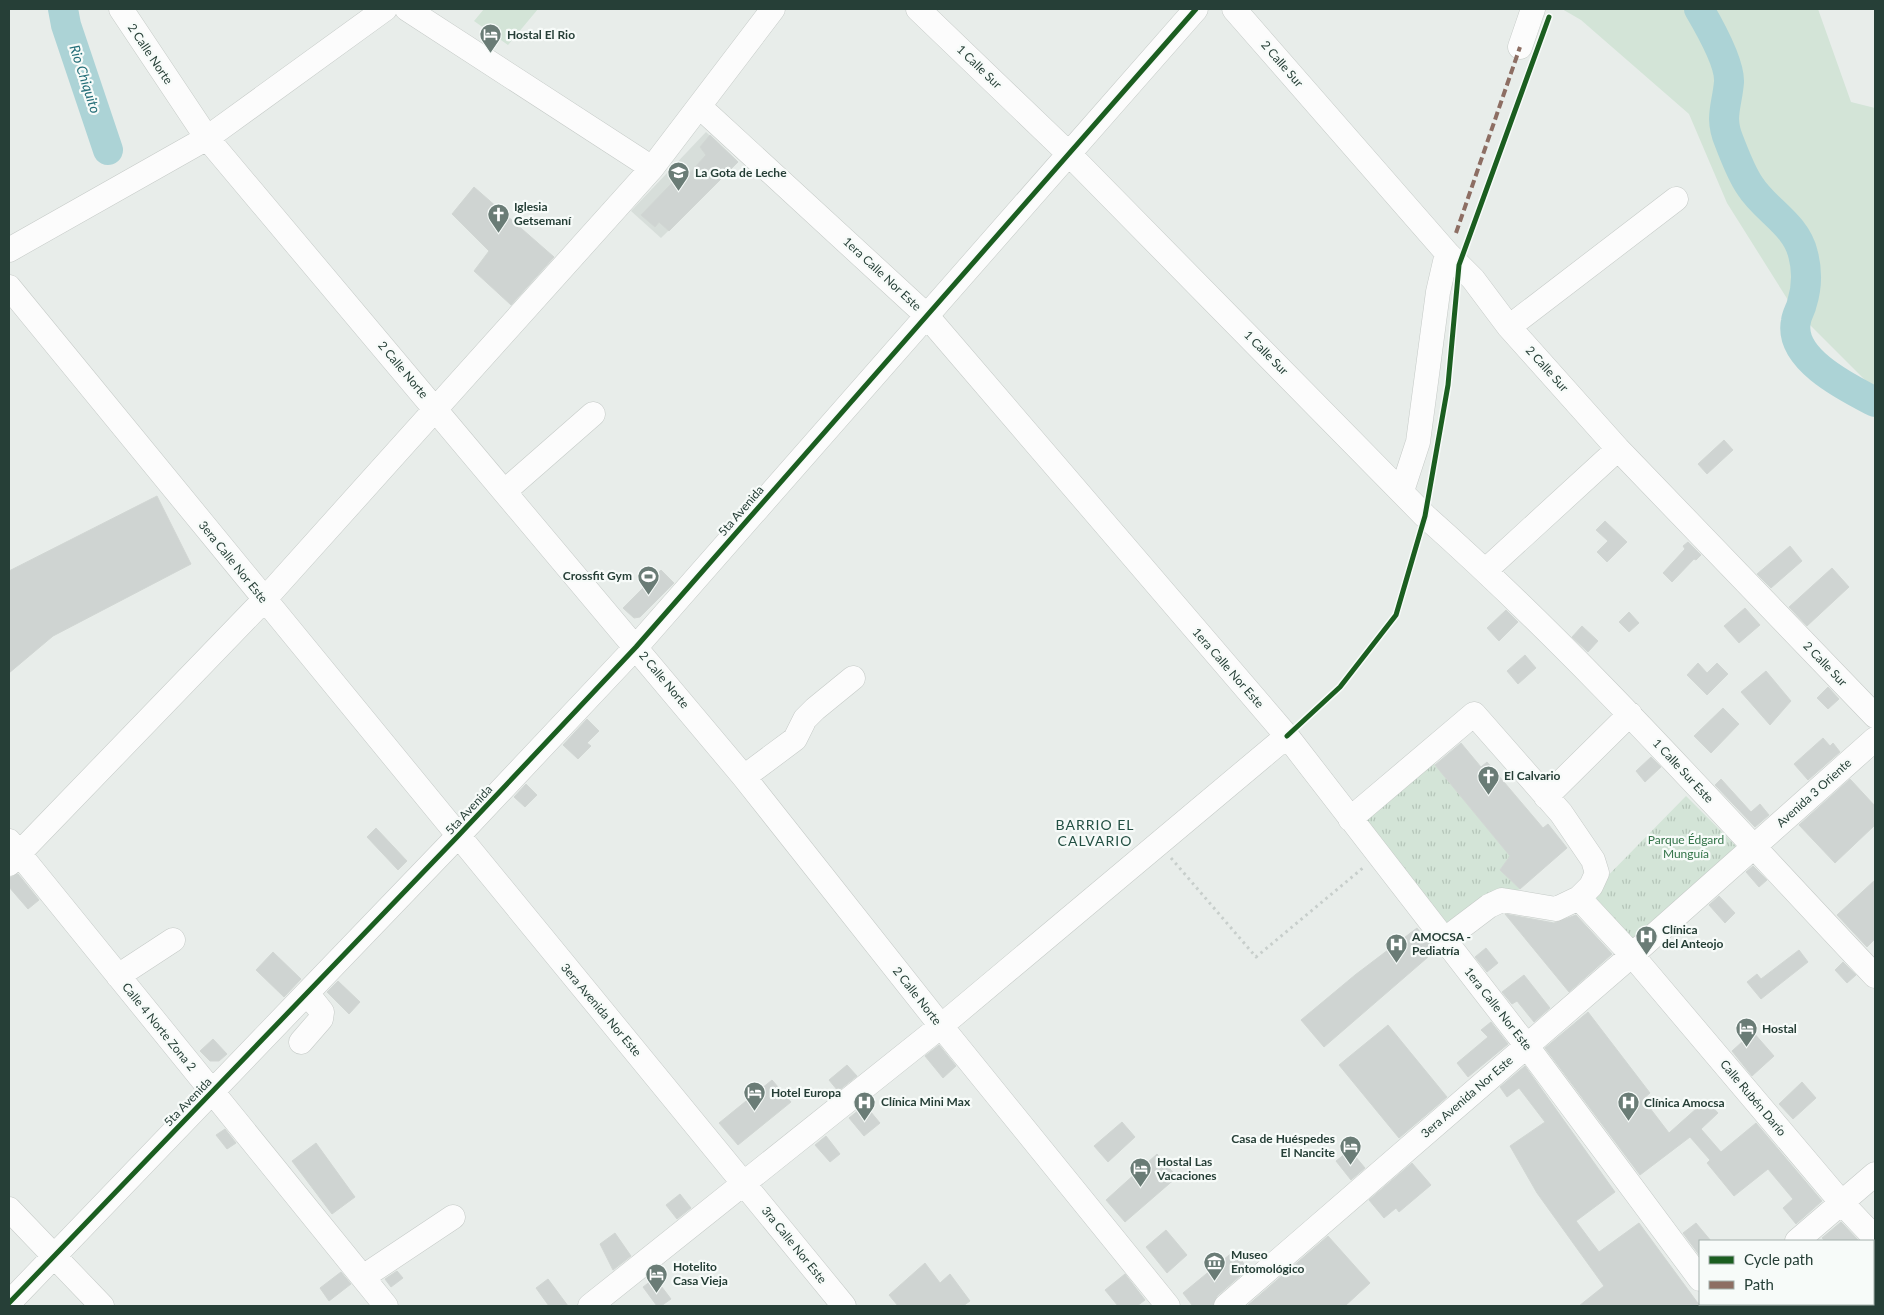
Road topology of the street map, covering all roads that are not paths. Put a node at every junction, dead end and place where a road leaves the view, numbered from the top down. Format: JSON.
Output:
{"nodes":[{"id":1,"x":121,"y":9,"type":"edge"},
{"id":2,"x":385,"y":9,"type":"edge"},
{"id":3,"x":407,"y":9,"type":"edge"},
{"id":4,"x":773,"y":9,"type":"edge"},
{"id":5,"x":918,"y":9,"type":"edge"},
{"id":6,"x":1196,"y":9,"type":"edge"},
{"id":7,"x":1234,"y":9,"type":"edge"},
{"id":8,"x":1533,"y":9,"type":"edge"},
{"id":9,"x":1520,"y":47,"type":"dead end"},
{"id":10,"x":700,"y":107,"type":"junction"},
{"id":11,"x":207,"y":138,"type":"junction"},
{"id":12,"x":1069,"y":154,"type":"junction"},
{"id":13,"x":652,"y":168,"type":"junction"},
{"id":14,"x":1676,"y":199,"type":"dead end"},
{"id":15,"x":9,"y":250,"type":"edge"},
{"id":16,"x":1447,"y":253,"type":"junction"},
{"id":17,"x":9,"y":288,"type":"edge"},
{"id":18,"x":926,"y":315,"type":"junction"},
{"id":19,"x":1509,"y":327,"type":"junction"},
{"id":20,"x":436,"y":409,"type":"junction"},
{"id":21,"x":593,"y":414,"type":"dead end"},
{"id":22,"x":1618,"y":449,"type":"junction"},
{"id":23,"x":505,"y":491,"type":"junction"},
{"id":24,"x":1402,"y":491,"type":"junction"},
{"id":25,"x":1486,"y":570,"type":"junction"},
{"id":26,"x":264,"y":600,"type":"junction"},
{"id":27,"x":636,"y":647,"type":"junction"},
{"id":28,"x":853,"y":678,"type":"dead end"},
{"id":29,"x":1630,"y":714,"type":"junction"},
{"id":30,"x":1875,"y":716,"type":"edge"},
{"id":31,"x":1287,"y":736,"type":"junction"},
{"id":32,"x":1875,"y":739,"type":"edge"},
{"id":33,"x":744,"y":777,"type":"junction"},
{"id":34,"x":1546,"y":797,"type":"junction"},
{"id":35,"x":1350,"y":819,"type":"junction"},
{"id":36,"x":458,"y":836,"type":"junction"},
{"id":37,"x":1753,"y":848,"type":"junction"},
{"id":38,"x":12,"y":852,"type":"edge"},
{"id":39,"x":1579,"y":898,"type":"junction"},
{"id":40,"x":173,"y":940,"type":"dead end"},
{"id":41,"x":1444,"y":940,"type":"junction"},
{"id":42,"x":1632,"y":955,"type":"junction"},
{"id":43,"x":118,"y":976,"type":"junction"},
{"id":44,"x":1875,"y":976,"type":"edge"},
{"id":45,"x":307,"y":993,"type":"junction"},
{"id":46,"x":941,"y":1026,"type":"junction"},
{"id":47,"x":301,"y":1042,"type":"dead end"},
{"id":48,"x":1526,"y":1045,"type":"junction"},
{"id":49,"x":211,"y":1092,"type":"junction"},
{"id":50,"x":1875,"y":1174,"type":"edge"},
{"id":51,"x":745,"y":1183,"type":"junction"},
{"id":52,"x":1841,"y":1202,"type":"junction"},
{"id":53,"x":9,"y":1210,"type":"edge"},
{"id":54,"x":453,"y":1217,"type":"dead end"},
{"id":55,"x":1875,"y":1238,"type":"edge"},
{"id":56,"x":1798,"y":1240,"type":"edge"},
{"id":57,"x":55,"y":1256,"type":"junction"},
{"id":58,"x":363,"y":1277,"type":"junction"},
{"id":59,"x":1699,"y":1278,"type":"edge"},
{"id":60,"x":9,"y":1303,"type":"edge"},
{"id":61,"x":102,"y":1306,"type":"edge"},
{"id":62,"x":386,"y":1306,"type":"edge"},
{"id":63,"x":590,"y":1306,"type":"edge"},
{"id":64,"x":844,"y":1306,"type":"edge"},
{"id":65,"x":1168,"y":1306,"type":"edge"},
{"id":66,"x":1226,"y":1306,"type":"edge"}],
"edges":[{"from":1,"to":11,"type":"street","name":"2 Calle Norte"},
{"from":2,"to":11,"type":"street"},
{"from":3,"to":13,"type":"street"},
{"from":4,"to":10,"type":"street"},
{"from":5,"to":12,"type":"street","name":"1 Calle Sur"},
{"from":6,"to":12,"type":"street","name":"5ta Avenida"},
{"from":7,"to":16,"type":"street","name":"2 Calle Sur"},
{"from":8,"to":9,"type":"street"},
{"from":10,"to":13,"type":"street"},
{"from":10,"to":18,"type":"street","name":"1era Calle Nor Este"},
{"from":11,"to":15,"type":"street"},
{"from":11,"to":20,"type":"street","name":"2 Calle Norte"},
{"from":12,"to":18,"type":"street","name":"5ta Avenida"},
{"from":12,"to":24,"type":"street","name":"1 Calle Sur"},
{"from":13,"to":20,"type":"street"},
{"from":14,"to":19,"type":"street"},
{"from":16,"to":19,"type":"street","name":"2 Calle Sur"},
{"from":16,"to":24,"type":"street"},
{"from":17,"to":26,"type":"street","name":"3era Calle Nor Este"},
{"from":18,"to":27,"type":"street","name":"5ta Avenida"},
{"from":18,"to":31,"type":"street","name":"1era Calle Nor Este"},
{"from":19,"to":22,"type":"street","name":"2 Calle Sur"},
{"from":20,"to":23,"type":"street","name":"2 Calle Norte"},
{"from":20,"to":26,"type":"street"},
{"from":21,"to":23,"type":"street"},
{"from":22,"to":25,"type":"street"},
{"from":22,"to":30,"type":"street","name":"2 Calle Sur"},
{"from":23,"to":27,"type":"street","name":"2 Calle Norte"},
{"from":24,"to":25,"type":"street","name":"1 Calle Sur"},
{"from":25,"to":29,"type":"street","name":"1 Calle Sur Este"},
{"from":26,"to":36,"type":"street","name":"3era Calle Nor Este"},
{"from":26,"to":38,"type":"street"},
{"from":27,"to":33,"type":"street","name":"2 Calle Norte"},
{"from":27,"to":36,"type":"street","name":"5ta Avenida"},
{"from":28,"to":33,"type":"street"},
{"from":29,"to":34,"type":"street"},
{"from":29,"to":37,"type":"street","name":"1 Calle Sur Este"},
{"from":31,"to":35,"type":"street","name":"1era Calle Nor Este"},
{"from":31,"to":46,"type":"street"},
{"from":32,"to":37,"type":"street","name":"Avenida 3 Oriente"},
{"from":33,"to":46,"type":"street","name":"2 Calle Norte"},
{"from":34,"to":35,"type":"street"},
{"from":34,"to":39,"type":"street"},
{"from":35,"to":41,"type":"street","name":"1era Calle Nor Este"},
{"from":36,"to":45,"type":"street","name":"5ta Avenida"},
{"from":36,"to":51,"type":"street","name":"3era Avenida Nor Este"},
{"from":37,"to":42,"type":"street","name":"3era Avenida Nor Este"},
{"from":37,"to":44,"type":"street","name":"1 Calle Sur Este"},
{"from":38,"to":43,"type":"street","name":"Calle 4 Norte Zona 2"},
{"from":39,"to":41,"type":"street"},
{"from":39,"to":42,"type":"street","name":"Calle Rubén Darío"},
{"from":40,"to":43,"type":"street"},
{"from":41,"to":48,"type":"street","name":"1era Calle Nor Este"},
{"from":42,"to":48,"type":"street","name":"3era Avenida Nor Este"},
{"from":42,"to":52,"type":"street","name":"Calle Rubén Darío"},
{"from":43,"to":49,"type":"street","name":"Calle 4 Norte Zona 2"},
{"from":45,"to":47,"type":"street"},
{"from":45,"to":49,"type":"street","name":"5ta Avenida"},
{"from":46,"to":51,"type":"street"},
{"from":46,"to":65,"type":"street","name":"2 Calle Norte"},
{"from":48,"to":59,"type":"street","name":"1era Calle Nor Este"},
{"from":48,"to":66,"type":"street","name":"3era Avenida Nor Este"},
{"from":49,"to":57,"type":"street","name":"5ta Avenida"},
{"from":49,"to":58,"type":"street","name":"Calle 4 Norte Zona 2"},
{"from":50,"to":52,"type":"street"},
{"from":51,"to":63,"type":"street"},
{"from":51,"to":64,"type":"street","name":"3ra Calle Nor Este"},
{"from":52,"to":55,"type":"street","name":"Calle Rubén Darío"},
{"from":52,"to":56,"type":"street"},
{"from":53,"to":57,"type":"street"},
{"from":54,"to":58,"type":"street"},
{"from":57,"to":60,"type":"street","name":"5ta Avenida"},
{"from":57,"to":61,"type":"street"},
{"from":58,"to":62,"type":"street","name":"Calle 4 Norte Zona 2"}]}
